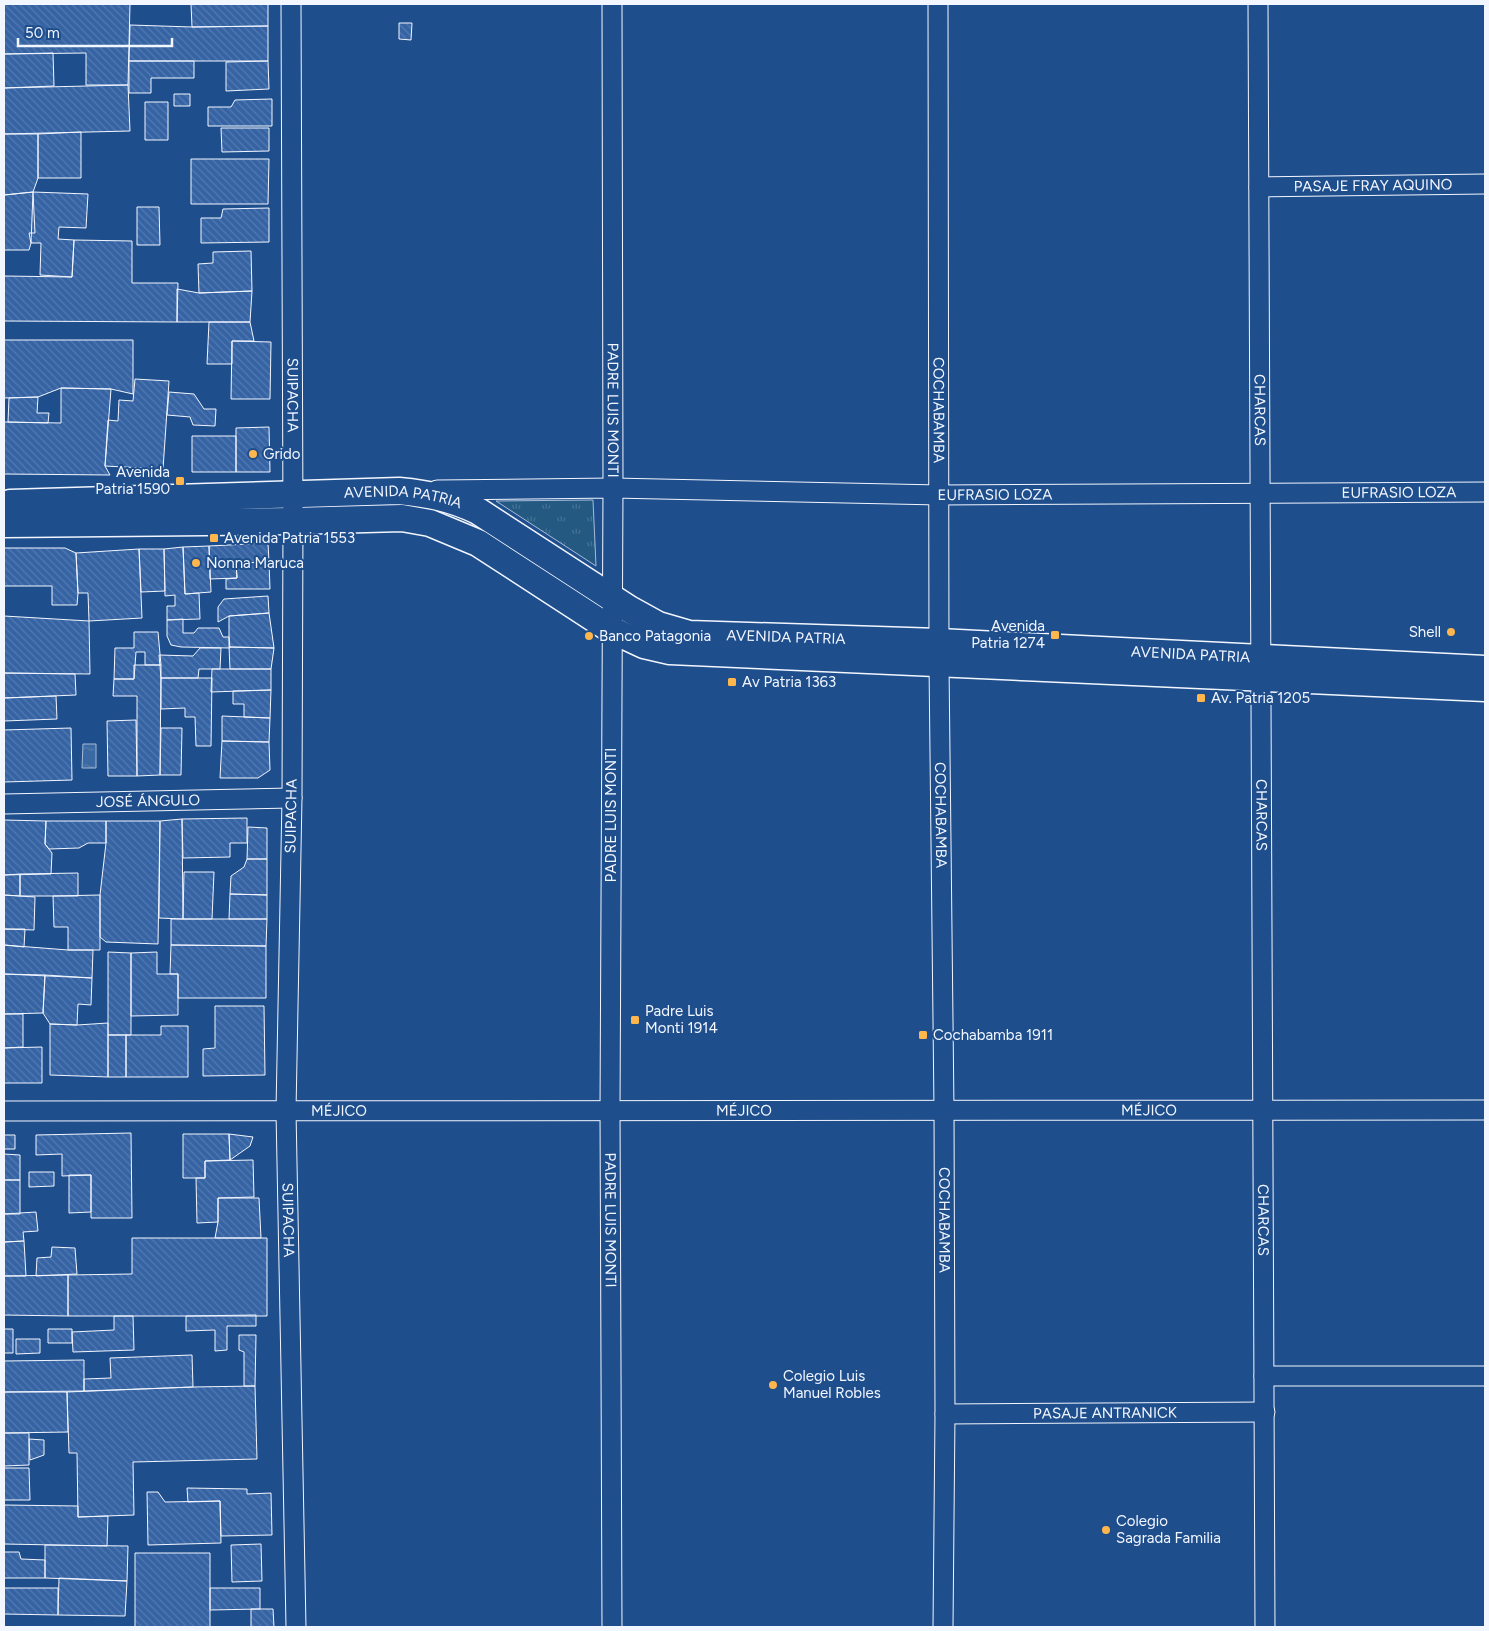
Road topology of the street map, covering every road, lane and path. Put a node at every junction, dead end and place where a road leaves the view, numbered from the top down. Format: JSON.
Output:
{"nodes":[{"id":1,"x":291,"y":4,"type":"edge"},
{"id":2,"x":612,"y":4,"type":"edge"},
{"id":3,"x":938,"y":4,"type":"edge"},
{"id":4,"x":1258,"y":4,"type":"edge"},
{"id":5,"x":1485,"y":184,"type":"edge"},
{"id":6,"x":1259,"y":187,"type":"junction"},
{"id":7,"x":613,"y":488,"type":"junction"},
{"id":8,"x":503,"y":490,"type":"junction"},
{"id":9,"x":399,"y":491,"type":"junction"},
{"id":10,"x":1261,"y":492,"type":"junction"},
{"id":11,"x":1485,"y":492,"type":"edge"},
{"id":12,"x":293,"y":494,"type":"junction"},
{"id":13,"x":940,"y":495,"type":"junction"},
{"id":14,"x":4,"y":505,"type":"edge"},
{"id":15,"x":484,"y":515,"type":"junction"},
{"id":16,"x":293,"y":521,"type":"junction"},
{"id":17,"x":4,"y":524,"type":"edge"},
{"id":18,"x":478,"y":542,"type":"junction"},
{"id":19,"x":612,"y":597,"type":"junction"},
{"id":20,"x":612,"y":630,"type":"junction"},
{"id":21,"x":939,"y":653,"type":"junction"},
{"id":22,"x":1262,"y":668,"type":"junction"},
{"id":23,"x":1485,"y":669,"type":"edge"},
{"id":24,"x":1485,"y":688,"type":"edge"},
{"id":25,"x":292,"y":798,"type":"junction"},
{"id":26,"x":4,"y":804,"type":"edge"},
{"id":27,"x":4,"y":1110,"type":"edge"},
{"id":28,"x":610,"y":1110,"type":"junction"},
{"id":29,"x":944,"y":1110,"type":"junction"},
{"id":30,"x":1264,"y":1110,"type":"junction"},
{"id":31,"x":1485,"y":1110,"type":"edge"},
{"id":32,"x":286,"y":1111,"type":"junction"},
{"id":33,"x":1264,"y":1376,"type":"junction"},
{"id":34,"x":1485,"y":1376,"type":"edge"},
{"id":35,"x":1265,"y":1412,"type":"junction"},
{"id":36,"x":945,"y":1414,"type":"junction"},
{"id":37,"x":296,"y":1627,"type":"edge"},
{"id":38,"x":612,"y":1627,"type":"edge"},
{"id":39,"x":943,"y":1627,"type":"edge"},
{"id":40,"x":1265,"y":1627,"type":"edge"}],
"edges":[{"from":1,"to":12,"type":"street","name":"SUIPACHA"},
{"from":2,"to":7,"type":"street","name":"PADRE LUIS MONTI"},
{"from":3,"to":13,"type":"street","name":"COCHABAMBA"},
{"from":4,"to":6,"type":"street","name":"CHARCAS"},
{"from":5,"to":6,"type":"street","name":"PASAJE FRAY AQUINO"},
{"from":6,"to":10,"type":"street","name":"CHARCAS"},
{"from":7,"to":8,"type":"street","name":"EUFRASIO LOZA"},
{"from":7,"to":13,"type":"street","name":"EUFRASIO LOZA"},
{"from":7,"to":19,"type":"street","name":"PADRE LUIS MONTI"},
{"from":8,"to":9,"type":"street","name":"EUFRASIO LOZA"},
{"from":8,"to":15,"type":"street"},
{"from":9,"to":12,"type":"main road","name":"AVENIDA PATRIA"},
{"from":9,"to":15,"type":"main road","name":"AVENIDA PATRIA"},
{"from":10,"to":11,"type":"street","name":"EUFRASIO LOZA"},
{"from":10,"to":13,"type":"street","name":"EUFRASIO LOZA"},
{"from":10,"to":22,"type":"street","name":"CHARCAS"},
{"from":12,"to":14,"type":"main road","name":"AVENIDA PATRIA"},
{"from":12,"to":16,"type":"street","name":"SUIPACHA"},
{"from":13,"to":21,"type":"street","name":"COCHABAMBA"},
{"from":15,"to":18,"type":"street"},
{"from":15,"to":19,"type":"main road","name":"AVENIDA PATRIA"},
{"from":16,"to":17,"type":"main road","name":"AVENIDA PATRIA"},
{"from":16,"to":18,"type":"main road","name":"AVENIDA PATRIA"},
{"from":16,"to":25,"type":"street","name":"SUIPACHA"},
{"from":18,"to":20,"type":"main road","name":"AVENIDA PATRIA"},
{"from":19,"to":20,"type":"street","name":"PADRE LUIS MONTI"},
{"from":19,"to":21,"type":"main road","name":"AVENIDA PATRIA"},
{"from":20,"to":21,"type":"main road","name":"AVENIDA PATRIA"},
{"from":20,"to":28,"type":"street","name":"PADRE LUIS MONTI"},
{"from":21,"to":22,"type":"main road","name":"AVENIDA PATRIA"},
{"from":21,"to":29,"type":"street","name":"COCHABAMBA"},
{"from":22,"to":23,"type":"main road","name":"AVENIDA PATRIA"},
{"from":22,"to":24,"type":"main road","name":"AVENIDA PATRIA"},
{"from":22,"to":30,"type":"street","name":"CHARCAS"},
{"from":25,"to":26,"type":"street","name":"JOSÉ ÁNGULO"},
{"from":25,"to":32,"type":"street","name":"SUIPACHA"},
{"from":27,"to":32,"type":"street","name":"MÉJICO"},
{"from":28,"to":29,"type":"street","name":"MÉJICO"},
{"from":28,"to":32,"type":"street","name":"MÉJICO"},
{"from":28,"to":38,"type":"street","name":"PADRE LUIS MONTI"},
{"from":29,"to":30,"type":"street","name":"MÉJICO"},
{"from":29,"to":36,"type":"street","name":"COCHABAMBA"},
{"from":30,"to":31,"type":"street","name":"MÉJICO"},
{"from":30,"to":33,"type":"street","name":"CHARCAS"},
{"from":32,"to":37,"type":"street","name":"SUIPACHA"},
{"from":33,"to":34,"type":"street"},
{"from":33,"to":35,"type":"street","name":"CHARCAS"},
{"from":35,"to":36,"type":"street","name":"PASAJE ANTRANICK"},
{"from":35,"to":40,"type":"street","name":"CHARCAS"},
{"from":36,"to":39,"type":"street","name":"COCHABAMBA"}]}
